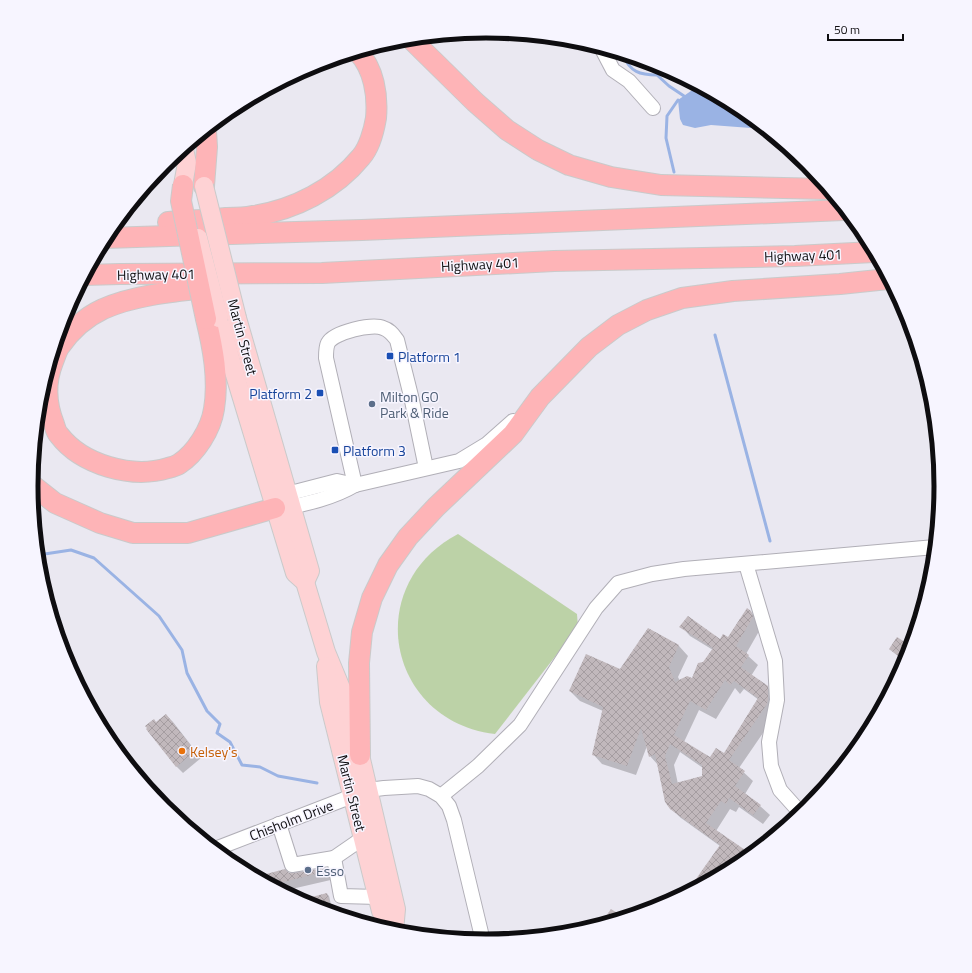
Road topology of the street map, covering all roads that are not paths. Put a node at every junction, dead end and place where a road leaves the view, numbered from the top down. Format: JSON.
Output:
{"nodes":[{"id":1,"x":416,"y":44,"type":"edge"},
{"id":2,"x":605,"y":55,"type":"edge"},
{"id":3,"x":362,"y":56,"type":"edge"},
{"id":4,"x":653,"y":108,"type":"dead end"},
{"id":5,"x":206,"y":137,"type":"edge"},
{"id":6,"x":185,"y":156,"type":"edge"},
{"id":7,"x":183,"y":185,"type":"joint"},
{"id":8,"x":204,"y":186,"type":"junction"},
{"id":9,"x":821,"y":189,"type":"edge"},
{"id":10,"x":838,"y":210,"type":"edge"},
{"id":11,"x":116,"y":235,"type":"edge"},
{"id":12,"x":114,"y":238,"type":"edge"},
{"id":13,"x":868,"y":252,"type":"edge"},
{"id":14,"x":322,"y":273,"type":"junction"},
{"id":15,"x":91,"y":276,"type":"edge"},
{"id":16,"x":883,"y":279,"type":"edge"},
{"id":17,"x":213,"y":319,"type":"junction"},
{"id":18,"x":62,"y":343,"type":"edge"},
{"id":19,"x":48,"y":396,"type":"edge"},
{"id":20,"x":540,"y":397,"type":"junction"},
{"id":21,"x":426,"y":468,"type":"junction"},
{"id":22,"x":355,"y":485,"type":"junction"},
{"id":23,"x":38,"y":490,"type":"edge"},
{"id":24,"x":282,"y":502,"type":"junction"},
{"id":25,"x":930,"y":547,"type":"edge"},
{"id":26,"x":746,"y":564,"type":"junction"},
{"id":27,"x":326,"y":652,"type":"junction"},
{"id":28,"x":360,"y":755,"type":"junction"},
{"id":29,"x":360,"y":793,"type":"junction"},
{"id":30,"x":441,"y":796,"type":"junction"},
{"id":31,"x":797,"y":808,"type":"edge"},
{"id":32,"x":280,"y":824,"type":"junction"},
{"id":33,"x":363,"y":838,"type":"junction"},
{"id":34,"x":221,"y":847,"type":"edge"},
{"id":35,"x":334,"y":858,"type":"junction"},
{"id":36,"x":378,"y":897,"type":"junction"},
{"id":37,"x":390,"y":924,"type":"edge"},
{"id":38,"x":395,"y":925,"type":"edge"},
{"id":39,"x":481,"y":934,"type":"edge"}],
"edges":[{"from":1,"to":9,"type":"highway"},
{"from":2,"to":4,"type":"street"},
{"from":3,"to":11,"type":"highway"},
{"from":5,"to":8,"type":"highway"},
{"from":6,"to":7,"type":"main road"},
{"from":6,"to":8,"type":"main road","name":"Martin Street"},
{"from":7,"to":17,"type":"highway","bridge":true},
{"from":8,"to":24,"type":"main road","name":"Martin Street","bridge":true},
{"from":10,"to":12,"type":"highway"},
{"from":13,"to":14,"type":"highway","name":"Highway 401"},
{"from":14,"to":15,"type":"highway","name":"Highway 401"},
{"from":14,"to":18,"type":"highway"},
{"from":16,"to":20,"type":"highway"},
{"from":17,"to":19,"type":"highway"},
{"from":17,"to":24,"type":"main road","name":"Martin Street"},
{"from":20,"to":21,"type":"street"},
{"from":20,"to":28,"type":"highway"},
{"from":21,"to":22,"type":"street"},
{"from":21,"to":22,"type":"street"},
{"from":22,"to":24,"type":"street"},
{"from":23,"to":24,"type":"highway"},
{"from":24,"to":27,"type":"main road","name":"Martin Street"},
{"from":25,"to":26,"type":"street"},
{"from":26,"to":30,"type":"street"},
{"from":26,"to":31,"type":"street"},
{"from":27,"to":28,"type":"main road","name":"Martin Street"},
{"from":27,"to":29,"type":"main road","name":"Martin Street"},
{"from":28,"to":29,"type":"main road","name":"Martin Street"},
{"from":29,"to":30,"type":"street","name":"Chisholm Drive"},
{"from":29,"to":32,"type":"street","name":"Chisholm Drive"},
{"from":29,"to":33,"type":"main road","name":"Martin Street"},
{"from":29,"to":38,"type":"main road","name":"Martin Street"},
{"from":30,"to":39,"type":"street"},
{"from":32,"to":34,"type":"street","name":"Chisholm Drive"},
{"from":32,"to":35,"type":"street"},
{"from":33,"to":35,"type":"street"},
{"from":33,"to":36,"type":"main road","name":"Martin Street"},
{"from":35,"to":36,"type":"street"},
{"from":36,"to":37,"type":"main road","name":"Martin Street"}]}
